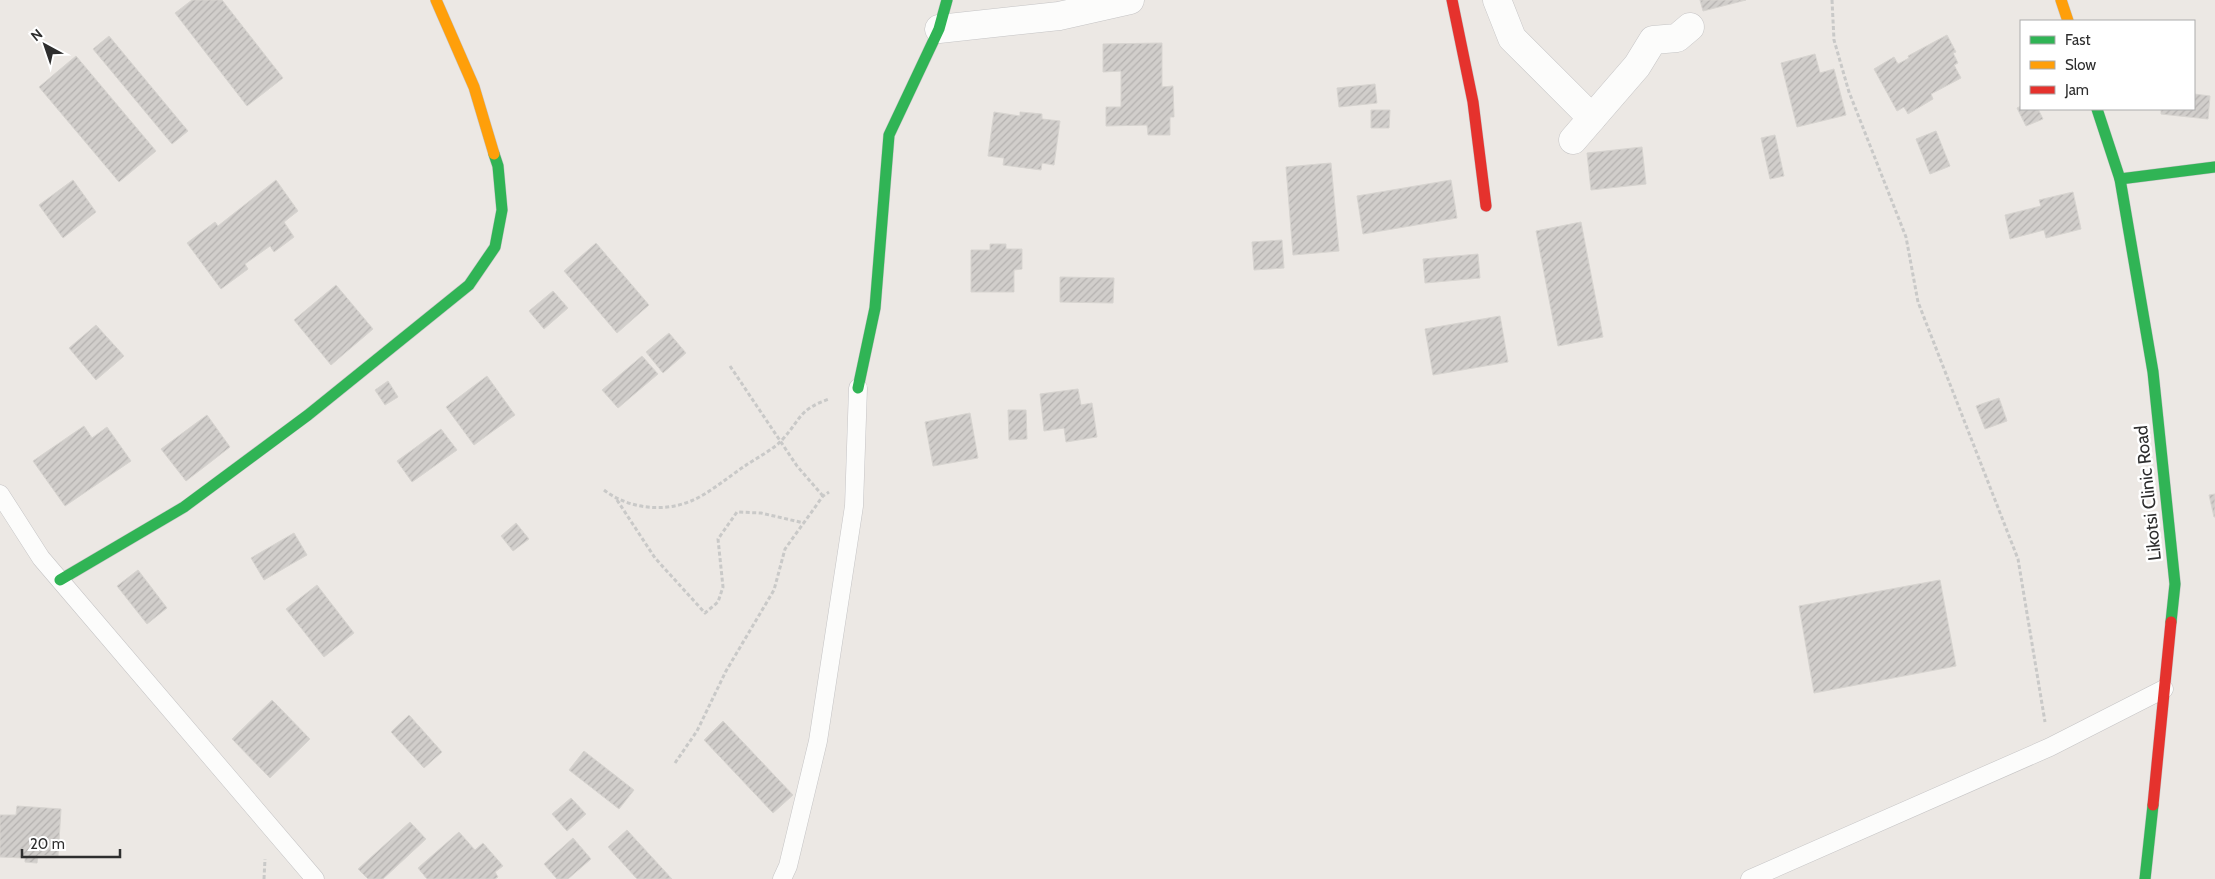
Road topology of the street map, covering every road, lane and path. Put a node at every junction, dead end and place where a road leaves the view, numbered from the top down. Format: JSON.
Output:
{"nodes":[{"id":1,"x":436,"y":0,"type":"edge"},
{"id":2,"x":948,"y":0,"type":"edge"},
{"id":3,"x":1130,"y":0,"type":"edge"},
{"id":4,"x":1452,"y":0,"type":"edge"},
{"id":5,"x":1497,"y":0,"type":"edge"},
{"id":6,"x":1832,"y":0,"type":"edge"},
{"id":7,"x":2060,"y":0,"type":"edge"},
{"id":8,"x":2068,"y":20,"type":"edge"},
{"id":9,"x":1690,"y":27,"type":"dead end"},
{"id":10,"x":939,"y":29,"type":"junction"},
{"id":11,"x":2097,"y":110,"type":"edge"},
{"id":12,"x":1592,"y":118,"type":"junction"},
{"id":13,"x":1574,"y":140,"type":"dead end"},
{"id":14,"x":2215,"y":167,"type":"edge"},
{"id":15,"x":2120,"y":179,"type":"junction"},
{"id":16,"x":1486,"y":206,"type":"dead end"},
{"id":17,"x":730,"y":366,"type":"dead end"},
{"id":18,"x":858,"y":388,"type":"junction"},
{"id":19,"x":782,"y":441,"type":"junction"},
{"id":20,"x":854,"y":474,"type":"junction"},
{"id":21,"x":604,"y":490,"type":"dead end"},
{"id":22,"x":0,"y":494,"type":"edge"},
{"id":23,"x":823,"y":496,"type":"junction"},
{"id":24,"x":617,"y":500,"type":"junction"},
{"id":25,"x":804,"y":523,"type":"junction"},
{"id":26,"x":60,"y":580,"type":"junction"},
{"id":27,"x":2164,"y":689,"type":"junction"},
{"id":28,"x":2050,"y":747,"type":"junction"},
{"id":29,"x":674,"y":763,"type":"dead end"},
{"id":30,"x":315,"y":879,"type":"edge"},
{"id":31,"x":782,"y":879,"type":"edge"},
{"id":32,"x":1750,"y":879,"type":"edge"},
{"id":33,"x":2145,"y":879,"type":"edge"}],
"edges":[{"from":1,"to":26,"type":"street"},
{"from":2,"to":10,"type":"street"},
{"from":3,"to":10,"type":"street"},
{"from":4,"to":16,"type":"street"},
{"from":5,"to":12,"type":"street"},
{"from":6,"to":28,"type":"path"},
{"from":7,"to":8,"type":"street"},
{"from":9,"to":12,"type":"street"},
{"from":10,"to":18,"type":"street"},
{"from":11,"to":15,"type":"street","name":"Likotsi Clinic Road"},
{"from":12,"to":13,"type":"street"},
{"from":14,"to":15,"type":"street"},
{"from":15,"to":27,"type":"street","name":"Likotsi Clinic Road"},
{"from":17,"to":19,"type":"path"},
{"from":18,"to":19,"type":"path"},
{"from":18,"to":20,"type":"lane"},
{"from":19,"to":23,"type":"path"},
{"from":19,"to":24,"type":"path"},
{"from":20,"to":23,"type":"path"},
{"from":20,"to":31,"type":"lane"},
{"from":21,"to":24,"type":"path"},
{"from":22,"to":26,"type":"lane"},
{"from":23,"to":25,"type":"path"},
{"from":24,"to":25,"type":"path"},
{"from":25,"to":29,"type":"path"},
{"from":26,"to":30,"type":"lane"},
{"from":27,"to":28,"type":"lane"},
{"from":27,"to":33,"type":"street","name":"Likotsi Clinic Road"},
{"from":28,"to":32,"type":"lane"}]}
